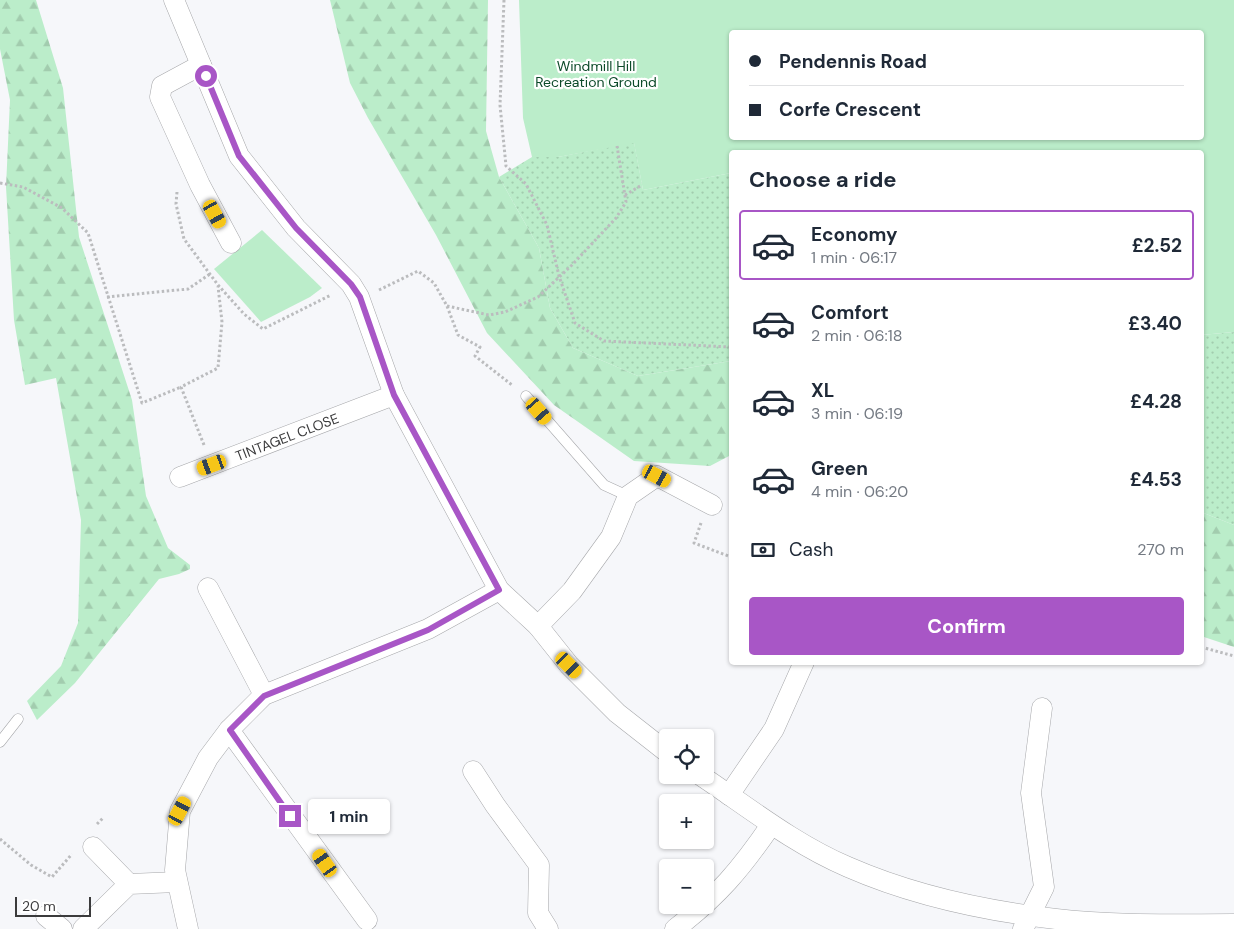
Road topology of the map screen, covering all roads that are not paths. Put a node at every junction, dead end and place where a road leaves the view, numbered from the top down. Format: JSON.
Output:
{"nodes":[{"id":1,"x":174,"y":0,"type":"edge"},
{"id":2,"x":201,"y":65,"type":"junction"},
{"id":3,"x":231,"y":243,"type":"dead end"},
{"id":4,"x":394,"y":395,"type":"junction"},
{"id":5,"x":526,"y":396,"type":"road end"},
{"id":6,"x":180,"y":477,"type":"dead end"},
{"id":7,"x":628,"y":496,"type":"junction"},
{"id":8,"x":712,"y":505,"type":"road end"},
{"id":9,"x":208,"y":588,"type":"dead end"},
{"id":10,"x":499,"y":590,"type":"junction"},
{"id":11,"x":538,"y":626,"type":"junction"},
{"id":12,"x":803,"y":665,"type":"edge"},
{"id":13,"x":264,"y":696,"type":"junction"},
{"id":14,"x":1042,"y":708,"type":"dead end"},
{"id":15,"x":18,"y":720,"type":"dead end"},
{"id":16,"x":230,"y":730,"type":"junction"},
{"id":17,"x":0,"y":742,"type":"edge"},
{"id":18,"x":659,"y":746,"type":"edge"},
{"id":19,"x":473,"y":771,"type":"dead end"},
{"id":20,"x":713,"y":784,"type":"edge"},
{"id":21,"x":729,"y":795,"type":"junction"},
{"id":22,"x":771,"y":825,"type":"junction"},
{"id":23,"x":85,"y":847,"type":"road end"},
{"id":24,"x":177,"y":882,"type":"junction"},
{"id":25,"x":129,"y":884,"type":"junction"},
{"id":26,"x":46,"y":916,"type":"dead end"},
{"id":27,"x":367,"y":920,"type":"dead end"},
{"id":28,"x":1027,"y":922,"type":"edge"},
{"id":29,"x":1234,"y":924,"type":"edge"},
{"id":30,"x":62,"y":929,"type":"edge"},
{"id":31,"x":83,"y":929,"type":"edge"},
{"id":32,"x":188,"y":929,"type":"edge"},
{"id":33,"x":548,"y":929,"type":"edge"},
{"id":34,"x":676,"y":929,"type":"edge"}],
"edges":[{"from":1,"to":2,"type":"street"},
{"from":2,"to":3,"type":"street"},
{"from":2,"to":4,"type":"street"},
{"from":4,"to":6,"type":"street","name":"TINTAGEL CLOSE"},
{"from":4,"to":10,"type":"street"},
{"from":5,"to":7,"type":"lane"},
{"from":7,"to":8,"type":"street"},
{"from":7,"to":11,"type":"street"},
{"from":9,"to":13,"type":"street"},
{"from":10,"to":11,"type":"street"},
{"from":10,"to":13,"type":"street"},
{"from":11,"to":18,"type":"street"},
{"from":12,"to":21,"type":"street"},
{"from":13,"to":16,"type":"street"},
{"from":14,"to":28,"type":"street"},
{"from":15,"to":17,"type":"lane"},
{"from":16,"to":24,"type":"street"},
{"from":16,"to":27,"type":"street"},
{"from":19,"to":33,"type":"street"},
{"from":20,"to":21,"type":"street"},
{"from":21,"to":22,"type":"street"},
{"from":22,"to":28,"type":"street"},
{"from":22,"to":34,"type":"street"},
{"from":23,"to":25,"type":"street"},
{"from":24,"to":25,"type":"street"},
{"from":24,"to":32,"type":"street"},
{"from":25,"to":31,"type":"street"},
{"from":26,"to":30,"type":"street"},
{"from":28,"to":29,"type":"street"}]}
